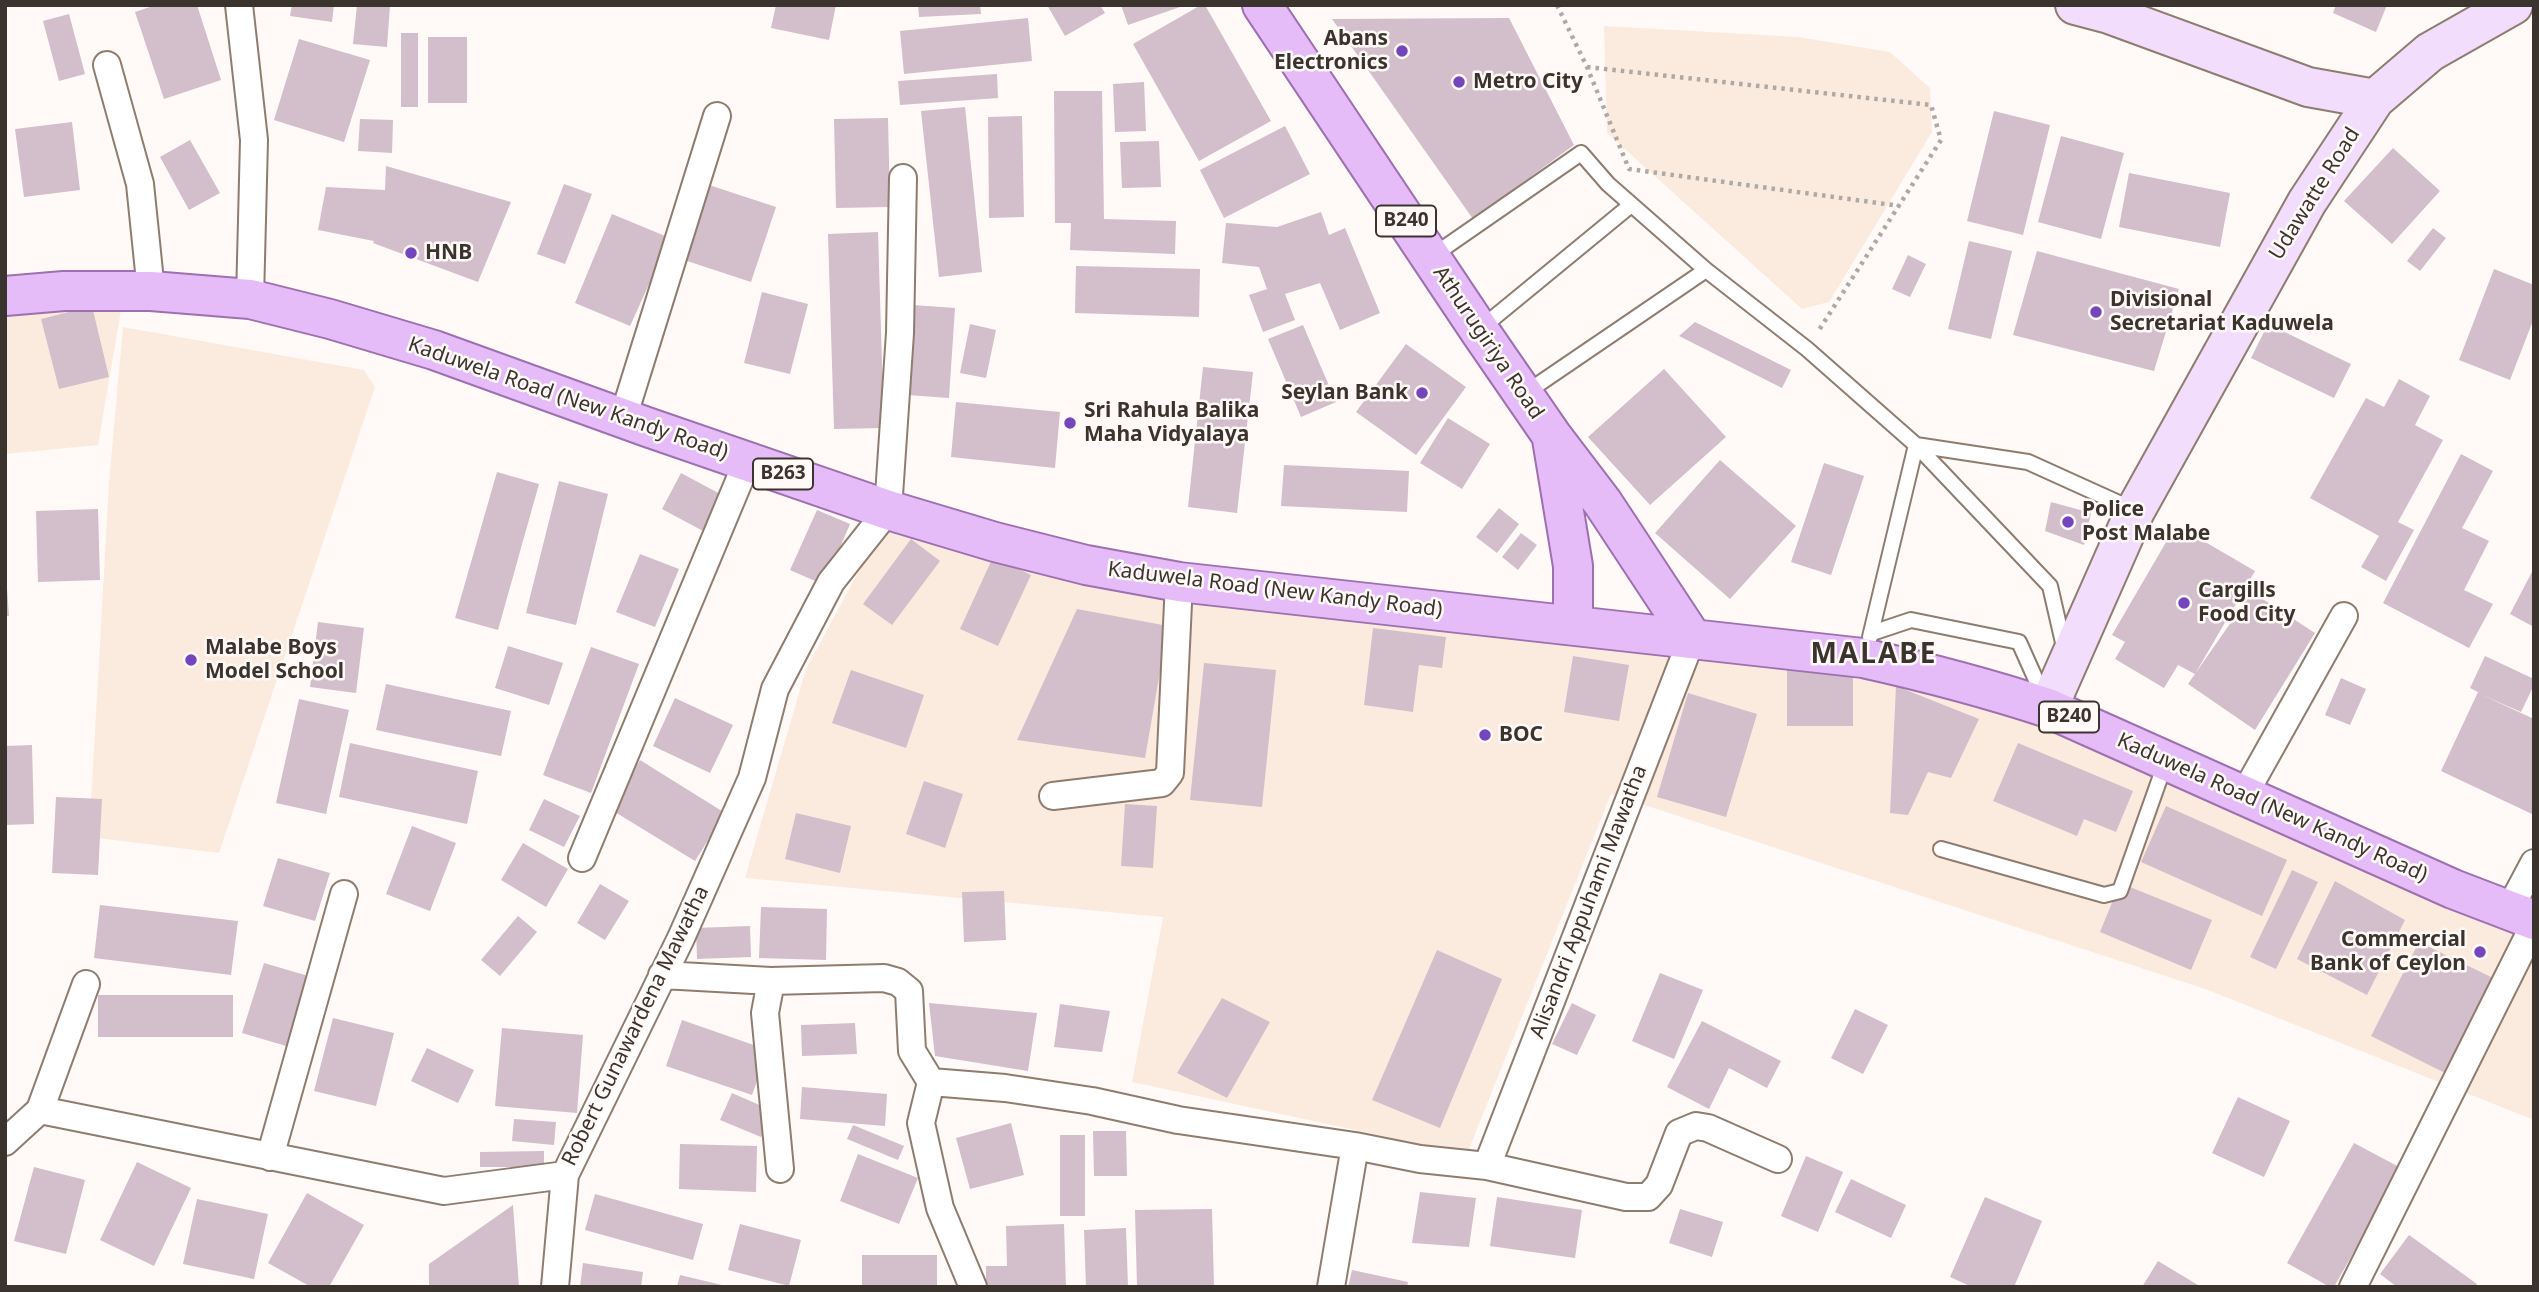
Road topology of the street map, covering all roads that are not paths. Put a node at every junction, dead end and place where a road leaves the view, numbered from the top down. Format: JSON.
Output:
{"nodes":[{"id":1,"x":239,"y":5,"type":"edge"},
{"id":2,"x":1262,"y":5,"type":"edge"},
{"id":3,"x":2074,"y":5,"type":"edge"},
{"id":4,"x":2514,"y":5,"type":"edge"},
{"id":5,"x":107,"y":65,"type":"dead end"},
{"id":6,"x":2375,"y":99,"type":"junction"},
{"id":7,"x":717,"y":116,"type":"dead end"},
{"id":8,"x":903,"y":178,"type":"dead end"},
{"id":9,"x":1631,"y":205,"type":"junction"},
{"id":10,"x":1430,"y":258,"type":"junction"},
{"id":11,"x":1706,"y":270,"type":"junction"},
{"id":12,"x":151,"y":291,"type":"junction"},
{"id":13,"x":5,"y":296,"type":"edge"},
{"id":14,"x":250,"y":299,"type":"junction"},
{"id":15,"x":1479,"y":330,"type":"junction"},
{"id":16,"x":1523,"y":395,"type":"junction"},
{"id":17,"x":623,"y":418,"type":"junction"},
{"id":18,"x":1552,"y":436,"type":"junction"},
{"id":19,"x":1916,"y":445,"type":"junction"},
{"id":20,"x":747,"y":462,"type":"junction"},
{"id":21,"x":888,"y":510,"type":"junction"},
{"id":22,"x":2134,"y":511,"type":"junction"},
{"id":23,"x":1179,"y":582,"type":"junction"},
{"id":24,"x":2344,"y":616,"type":"dead end"},
{"id":25,"x":1573,"y":624,"type":"junction"},
{"id":26,"x":1692,"y":638,"type":"junction"},
{"id":27,"x":1867,"y":645,"type":"junction"},
{"id":28,"x":2055,"y":694,"type":"junction"},
{"id":29,"x":2166,"y":760,"type":"junction"},
{"id":30,"x":2244,"y":795,"type":"junction"},
{"id":31,"x":1052,"y":796,"type":"dead end"},
{"id":32,"x":1941,"y":849,"type":"dead end"},
{"id":33,"x":582,"y":858,"type":"dead end"},
{"id":34,"x":2534,"y":863,"type":"edge"},
{"id":35,"x":344,"y":894,"type":"dead end"},
{"id":36,"x":2526,"y":918,"type":"edge"},
{"id":37,"x":662,"y":975,"type":"junction"},
{"id":38,"x":771,"y":981,"type":"junction"},
{"id":39,"x":86,"y":984,"type":"dead end"},
{"id":40,"x":931,"y":1082,"type":"junction"},
{"id":41,"x":40,"y":1110,"type":"junction"},
{"id":42,"x":5,"y":1142,"type":"edge"},
{"id":43,"x":1355,"y":1146,"type":"junction"},
{"id":44,"x":270,"y":1157,"type":"junction"},
{"id":45,"x":1778,"y":1158,"type":"dead end"},
{"id":46,"x":1487,"y":1166,"type":"junction"},
{"id":47,"x":780,"y":1169,"type":"dead end"},
{"id":48,"x":565,"y":1175,"type":"junction"},
{"id":49,"x":555,"y":1287,"type":"edge"},
{"id":50,"x":974,"y":1287,"type":"edge"},
{"id":51,"x":1331,"y":1287,"type":"edge"},
{"id":52,"x":2353,"y":1287,"type":"edge"}],
"edges":[{"from":1,"to":14,"type":"street"},
{"from":2,"to":10,"type":"main road","name":"Athurugiriya Road","number":"B240"},
{"from":3,"to":6,"type":"street","name":"Udawatte Road"},
{"from":4,"to":6,"type":"street","name":"Udawatte Road"},
{"from":5,"to":12,"type":"street"},
{"from":6,"to":22,"type":"street","name":"Udawatte Road"},
{"from":7,"to":17,"type":"street"},
{"from":8,"to":21,"type":"street"},
{"from":9,"to":10,"type":"lane"},
{"from":9,"to":11,"type":"lane"},
{"from":9,"to":15,"type":"lane"},
{"from":10,"to":15,"type":"main road","name":"Athurugiriya Road","number":"B240"},
{"from":11,"to":16,"type":"lane"},
{"from":11,"to":19,"type":"lane"},
{"from":12,"to":13,"type":"main road","name":"Kaduwela Road (New Kandy Road)","number":"B263"},
{"from":12,"to":14,"type":"main road","name":"Kaduwela Road (New Kandy Road)","number":"B263"},
{"from":14,"to":17,"type":"main road","name":"Kaduwela Road (New Kandy Road)","number":"B263"},
{"from":15,"to":16,"type":"main road","name":"Athurugiriya Road","number":"B240"},
{"from":16,"to":18,"type":"main road","name":"Athurugiriya Road","number":"B240"},
{"from":17,"to":20,"type":"main road","name":"Kaduwela Road (New Kandy Road)","number":"B263"},
{"from":18,"to":25,"type":"main road","name":"Athurugiriya Road","number":"B240"},
{"from":18,"to":26,"type":"main road","name":"Athurugiriya Road","number":"B240"},
{"from":19,"to":22,"type":"lane"},
{"from":19,"to":27,"type":"lane"},
{"from":19,"to":28,"type":"lane"},
{"from":20,"to":21,"type":"main road","name":"Kaduwela Road (New Kandy Road)","number":"B263"},
{"from":20,"to":33,"type":"street"},
{"from":21,"to":23,"type":"main road","name":"Kaduwela Road (New Kandy Road)","number":"B263"},
{"from":21,"to":37,"type":"street","name":"Robert Gunawardena Mawatha"},
{"from":22,"to":28,"type":"street","name":"Udawatte Road"},
{"from":23,"to":25,"type":"main road","name":"Kaduwela Road (New Kandy Road)","number":"B263"},
{"from":23,"to":31,"type":"street"},
{"from":24,"to":30,"type":"street"},
{"from":25,"to":26,"type":"main road","name":"Kaduwela Road (New Kandy Road)","number":"B240"},
{"from":26,"to":27,"type":"main road","name":"Kaduwela Road (New Kandy Road)","number":"B240"},
{"from":26,"to":46,"type":"street","name":"Alisandri Appuhami Mawatha"},
{"from":27,"to":28,"type":"main road","name":"Kaduwela Road (New Kandy Road)","number":"B240"},
{"from":27,"to":28,"type":"lane"},
{"from":28,"to":29,"type":"main road","name":"Kaduwela Road (New Kandy Road)","number":"B240"},
{"from":29,"to":30,"type":"main road","name":"Kaduwela Road (New Kandy Road)","number":"B240"},
{"from":29,"to":32,"type":"lane"},
{"from":30,"to":36,"type":"main road","name":"Kaduwela Road (New Kandy Road)","number":"B240"},
{"from":34,"to":36,"type":"street"},
{"from":35,"to":44,"type":"street"},
{"from":36,"to":52,"type":"street"},
{"from":37,"to":38,"type":"street"},
{"from":37,"to":48,"type":"street","name":"Robert Gunawardena Mawatha"},
{"from":38,"to":40,"type":"street"},
{"from":38,"to":47,"type":"street"},
{"from":39,"to":41,"type":"street"},
{"from":40,"to":43,"type":"street"},
{"from":40,"to":50,"type":"street"},
{"from":41,"to":42,"type":"street"},
{"from":41,"to":44,"type":"street","name":"Robert Gunawardena Mawatha"},
{"from":43,"to":46,"type":"street"},
{"from":43,"to":51,"type":"street"},
{"from":44,"to":48,"type":"street","name":"Robert Gunawardena Mawatha"},
{"from":45,"to":46,"type":"street"},
{"from":48,"to":49,"type":"street"}]}
